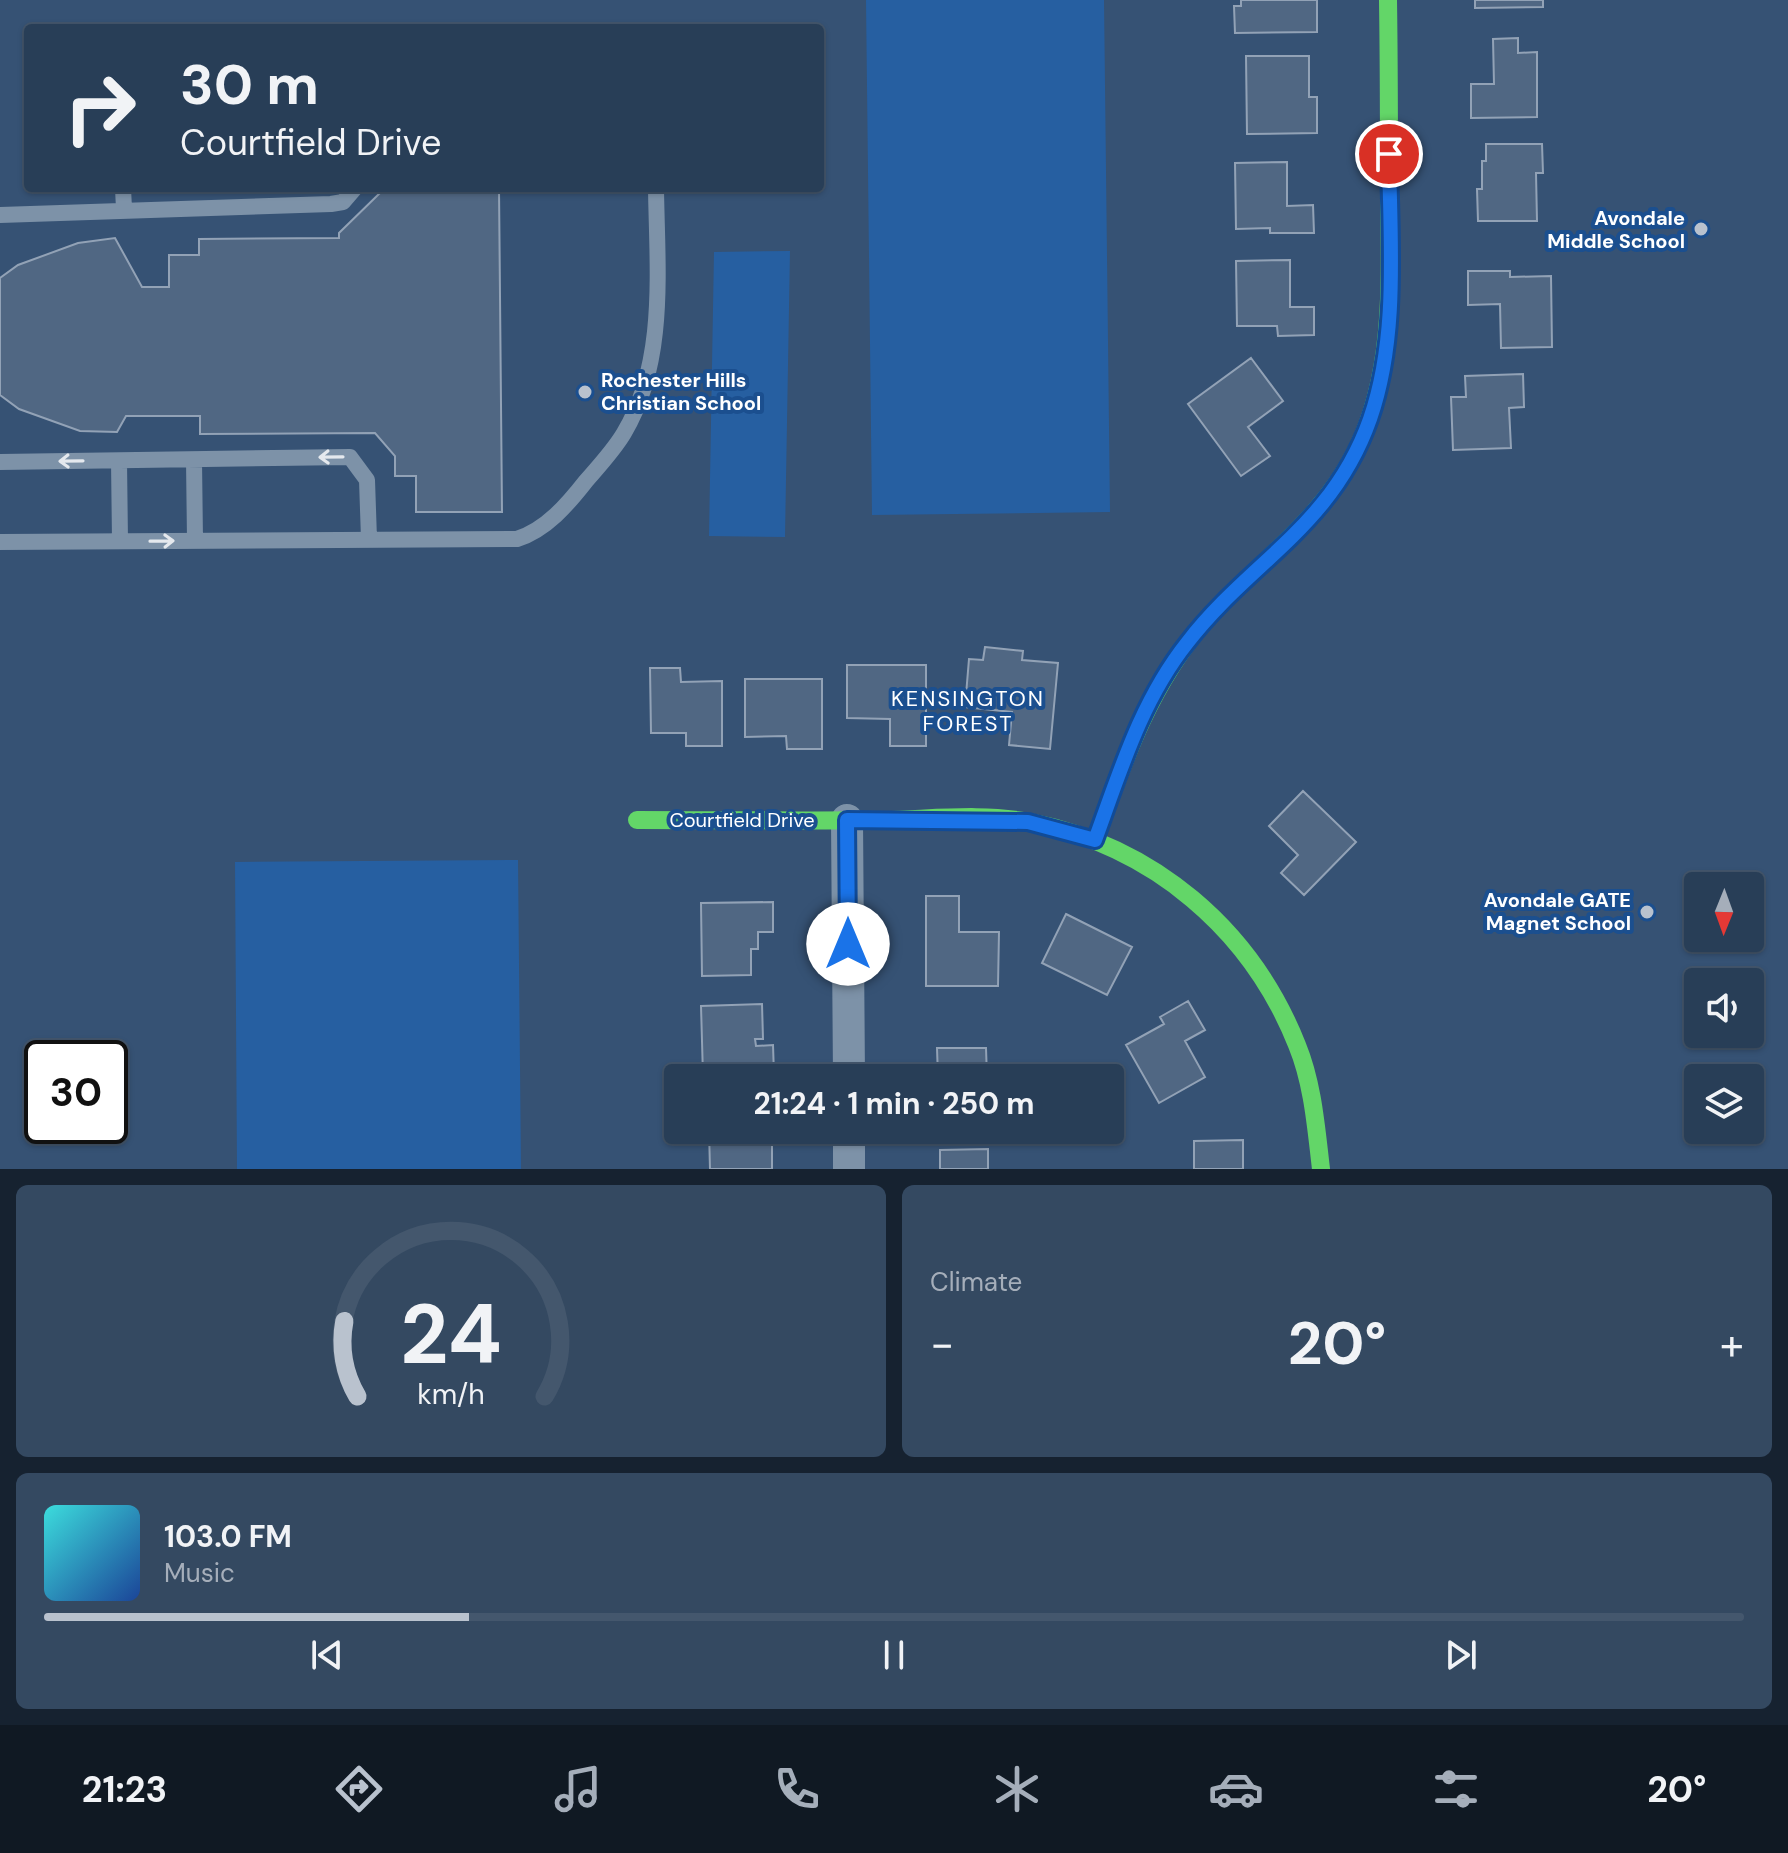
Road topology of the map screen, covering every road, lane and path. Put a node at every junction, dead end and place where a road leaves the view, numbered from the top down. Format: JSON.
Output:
{"nodes":[{"id":1,"x":1388,"y":0,"type":"edge"},
{"id":2,"x":123,"y":192,"type":"edge"},
{"id":3,"x":352,"y":192,"type":"edge"},
{"id":4,"x":656,"y":192,"type":"edge"},
{"id":5,"x":124,"y":209,"type":"junction"},
{"id":6,"x":0,"y":215,"type":"edge"},
{"id":7,"x":194,"y":460,"type":"junction"},
{"id":8,"x":119,"y":461,"type":"junction"},
{"id":9,"x":0,"y":462,"type":"edge"},
{"id":10,"x":369,"y":539,"type":"junction"},
{"id":11,"x":195,"y":540,"type":"junction"},
{"id":12,"x":120,"y":541,"type":"junction"},
{"id":13,"x":0,"y":542,"type":"edge"},
{"id":14,"x":637,"y":820,"type":"dead end"},
{"id":15,"x":847,"y":820,"type":"junction"},
{"id":16,"x":1095,"y":840,"type":"junction"},
{"id":17,"x":849,"y":1064,"type":"edge"},
{"id":18,"x":849,"y":1144,"type":"edge"},
{"id":19,"x":849,"y":1169,"type":"edge"},
{"id":20,"x":1321,"y":1169,"type":"edge"}],
"edges":[{"from":1,"to":16,"type":"street"},
{"from":2,"to":5,"type":"lane"},
{"from":3,"to":5,"type":"lane"},
{"from":4,"to":10,"type":"lane"},
{"from":5,"to":6,"type":"lane"},
{"from":7,"to":8,"type":"lane"},
{"from":10,"to":7,"type":"lane","one_way":true},
{"from":7,"to":11,"type":"lane"},
{"from":8,"to":9,"type":"lane","one_way":true},
{"from":8,"to":12,"type":"lane"},
{"from":10,"to":11,"type":"lane"},
{"from":12,"to":11,"type":"lane","one_way":true},
{"from":12,"to":13,"type":"lane"},
{"from":14,"to":15,"type":"street","name":"Courtfield Drive"},
{"from":15,"to":16,"type":"street","name":"Courtfield Drive"},
{"from":15,"to":17,"type":"street"},
{"from":16,"to":20,"type":"street","name":"Courtfield Drive"},
{"from":18,"to":19,"type":"street"}]}
